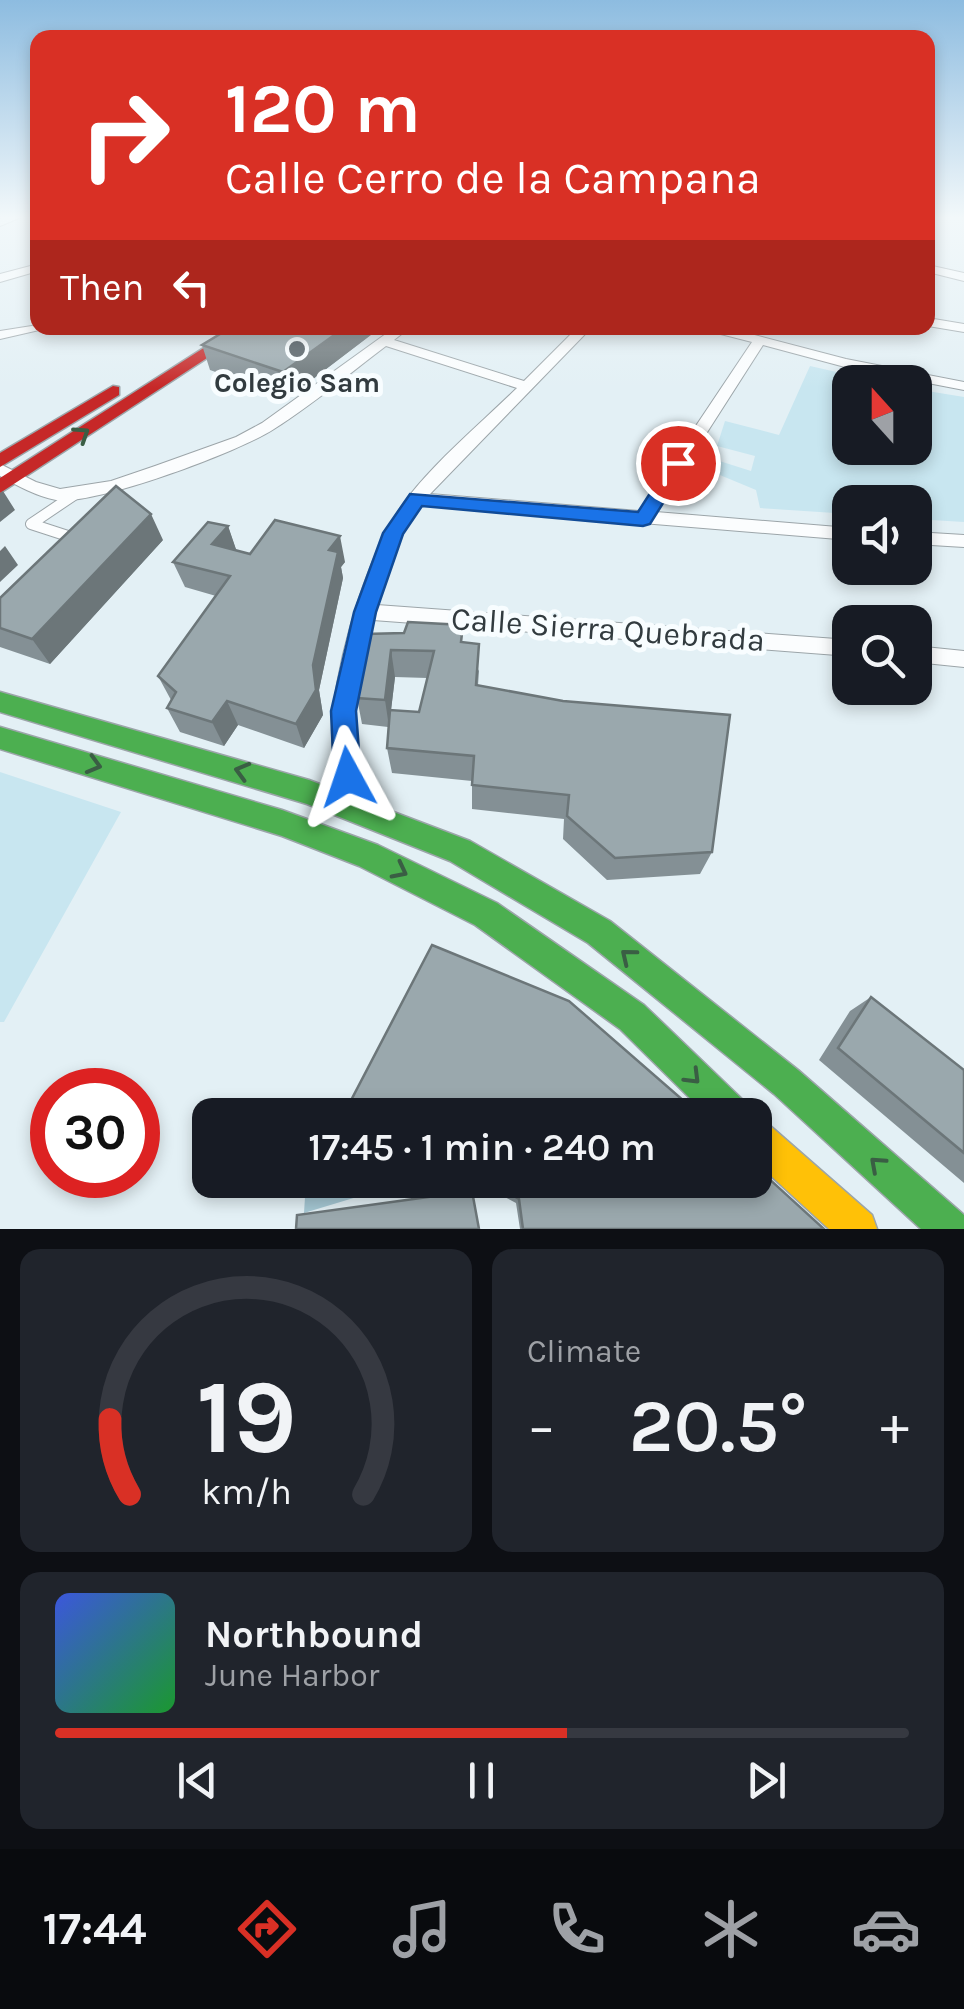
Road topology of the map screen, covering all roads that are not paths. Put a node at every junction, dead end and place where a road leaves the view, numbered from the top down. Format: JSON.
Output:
{"nodes":[{"id":1,"x":935,"y":323,"type":"edge"},
{"id":2,"x":964,"y":328,"type":"edge"},
{"id":3,"x":30,"y":330,"type":"edge"},
{"id":4,"x":0,"y":335,"type":"edge"},
{"id":5,"x":206,"y":335,"type":"edge"},
{"id":6,"x":233,"y":335,"type":"edge"},
{"id":7,"x":392,"y":335,"type":"edge"},
{"id":8,"x":577,"y":335,"type":"edge"},
{"id":9,"x":741,"y":335,"type":"edge"},
{"id":10,"x":760,"y":340,"type":"junction"},
{"id":11,"x":383,"y":342,"type":"junction"},
{"id":12,"x":526,"y":386,"type":"junction"},
{"id":13,"x":964,"y":386,"type":"edge"},
{"id":14,"x":3,"y":474,"type":"edge"},
{"id":15,"x":75,"y":494,"type":"junction"},
{"id":16,"x":416,"y":499,"type":"junction"},
{"id":17,"x":643,"y":519,"type":"junction"},
{"id":18,"x":832,"y":533,"type":"edge"},
{"id":19,"x":932,"y":539,"type":"edge"},
{"id":20,"x":964,"y":541,"type":"edge"},
{"id":21,"x":62,"y":550,"type":"edge"},
{"id":22,"x":365,"y":612,"type":"junction"},
{"id":23,"x":832,"y":647,"type":"edge"},
{"id":24,"x":932,"y":655,"type":"edge"},
{"id":25,"x":964,"y":658,"type":"edge"},
{"id":26,"x":0,"y":702,"type":"edge"},
{"id":27,"x":0,"y":738,"type":"edge"},
{"id":28,"x":353,"y":809,"type":"junction"},
{"id":29,"x":715,"y":1098,"type":"edge"},
{"id":30,"x":772,"y":1152,"type":"edge"},
{"id":31,"x":858,"y":1229,"type":"edge"},
{"id":32,"x":950,"y":1229,"type":"edge"}],
"edges":[{"from":1,"to":2,"type":"street"},
{"from":3,"to":4,"type":"street"},
{"from":5,"to":14,"type":"main road"},
{"from":14,"to":6,"type":"main road","one_way":true},
{"from":7,"to":11,"type":"street"},
{"from":8,"to":12,"type":"street"},
{"from":9,"to":10,"type":"street"},
{"from":10,"to":13,"type":"street"},
{"from":10,"to":17,"type":"street"},
{"from":11,"to":12,"type":"street"},
{"from":11,"to":15,"type":"street"},
{"from":12,"to":16,"type":"street"},
{"from":14,"to":15,"type":"street"},
{"from":15,"to":21,"type":"lane"},
{"from":16,"to":17,"type":"street"},
{"from":16,"to":22,"type":"street"},
{"from":17,"to":18,"type":"street"},
{"from":19,"to":20,"type":"street"},
{"from":22,"to":23,"type":"street","name":"Calle Sierra Quebrada"},
{"from":22,"to":28,"type":"street"},
{"from":24,"to":25,"type":"street"},
{"from":28,"to":26,"type":"main road","one_way":true},
{"from":27,"to":29,"type":"main road","one_way":true},
{"from":32,"to":28,"type":"main road","one_way":true},
{"from":30,"to":31,"type":"main road"}]}
